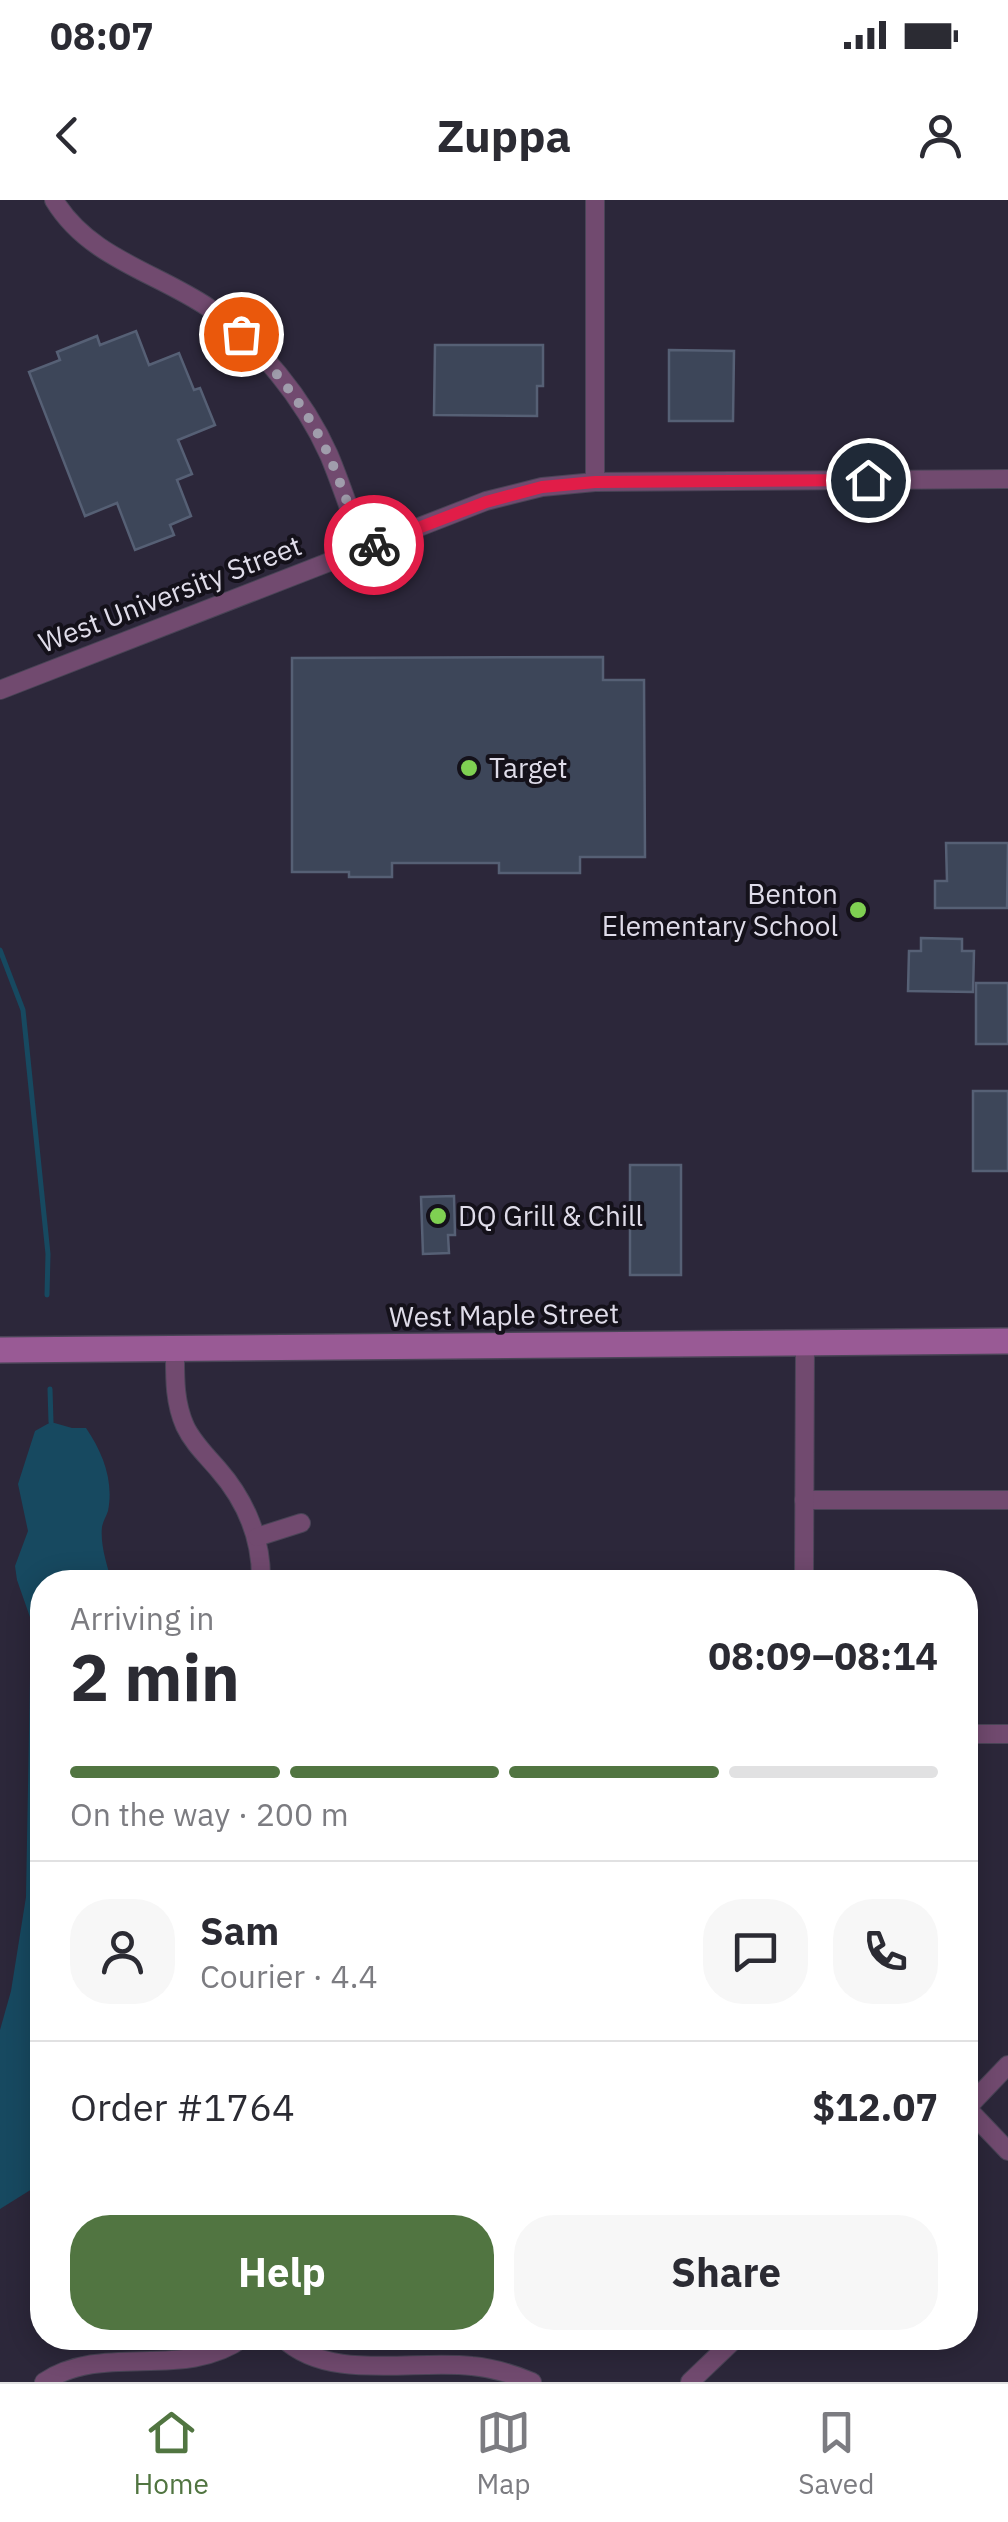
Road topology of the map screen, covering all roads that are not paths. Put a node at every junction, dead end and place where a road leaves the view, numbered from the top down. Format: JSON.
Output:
{"nodes":[{"id":1,"x":54,"y":200,"type":"edge"},
{"id":2,"x":595,"y":200,"type":"edge"},
{"id":3,"x":1008,"y":479,"type":"edge"},
{"id":4,"x":595,"y":482,"type":"junction"},
{"id":5,"x":364,"y":549,"type":"junction"},
{"id":6,"x":0,"y":690,"type":"edge"},
{"id":7,"x":1008,"y":1341,"type":"edge"},
{"id":8,"x":805,"y":1343,"type":"junction"},
{"id":9,"x":175,"y":1349,"type":"junction"},
{"id":10,"x":0,"y":1350,"type":"edge"},
{"id":11,"x":804,"y":1500,"type":"junction"},
{"id":12,"x":1008,"y":1500,"type":"edge"},
{"id":13,"x":301,"y":1523,"type":"dead end"},
{"id":14,"x":256,"y":1537,"type":"junction"},
{"id":15,"x":260,"y":1570,"type":"edge"},
{"id":16,"x":804,"y":1570,"type":"edge"},
{"id":17,"x":978,"y":1734,"type":"edge"},
{"id":18,"x":1008,"y":1734,"type":"edge"},
{"id":19,"x":1008,"y":2065,"type":"edge"},
{"id":20,"x":978,"y":2096,"type":"edge"},
{"id":21,"x":978,"y":2120,"type":"edge"},
{"id":22,"x":1008,"y":2151,"type":"edge"},
{"id":23,"x":224,"y":2350,"type":"edge"},
{"id":24,"x":298,"y":2350,"type":"edge"},
{"id":25,"x":723,"y":2350,"type":"edge"},
{"id":26,"x":44,"y":2382,"type":"edge"},
{"id":27,"x":532,"y":2382,"type":"edge"},
{"id":28,"x":690,"y":2382,"type":"edge"}],
"edges":[{"from":1,"to":5,"type":"street"},
{"from":2,"to":4,"type":"street"},
{"from":3,"to":4,"type":"street","name":"West University Street"},
{"from":4,"to":5,"type":"street","name":"West University Street"},
{"from":5,"to":6,"type":"street","name":"West University Street"},
{"from":7,"to":8,"type":"main road","name":"West Maple Street"},
{"from":8,"to":9,"type":"main road","name":"West Maple Street"},
{"from":8,"to":11,"type":"street"},
{"from":9,"to":10,"type":"main road","name":"West Maple Street"},
{"from":9,"to":14,"type":"street"},
{"from":11,"to":12,"type":"street"},
{"from":11,"to":16,"type":"street"},
{"from":13,"to":14,"type":"street"},
{"from":14,"to":15,"type":"street"},
{"from":17,"to":18,"type":"street"},
{"from":19,"to":20,"type":"street"},
{"from":21,"to":22,"type":"street"},
{"from":23,"to":26,"type":"street"},
{"from":24,"to":27,"type":"street"},
{"from":25,"to":28,"type":"street"}]}
